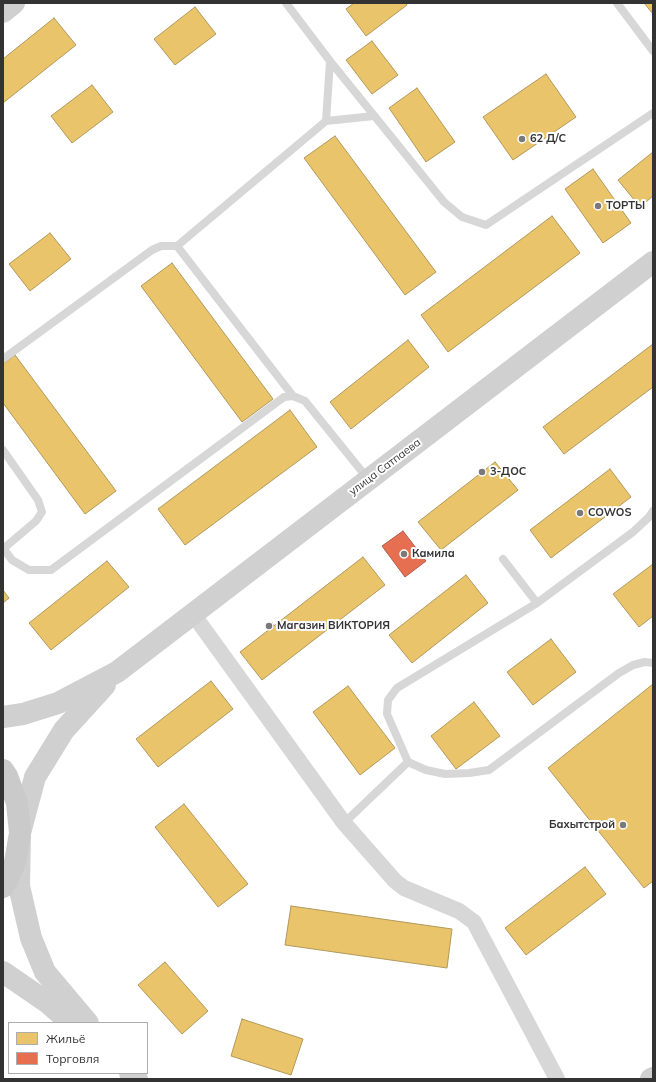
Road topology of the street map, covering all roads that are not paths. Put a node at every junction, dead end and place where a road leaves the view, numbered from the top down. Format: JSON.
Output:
{"nodes":[{"id":1,"x":14,"y":3,"type":"edge"},
{"id":2,"x":286,"y":3,"type":"edge"},
{"id":3,"x":617,"y":3,"type":"edge"},
{"id":4,"x":3,"y":12,"type":"edge"},
{"id":5,"x":653,"y":50,"type":"edge"},
{"id":6,"x":330,"y":61,"type":"junction"},
{"id":7,"x":653,"y":113,"type":"edge"},
{"id":8,"x":374,"y":116,"type":"junction"},
{"id":9,"x":326,"y":121,"type":"junction"},
{"id":10,"x":177,"y":246,"type":"junction"},
{"id":11,"x":653,"y":262,"type":"edge"},
{"id":12,"x":3,"y":359,"type":"edge"},
{"id":13,"x":293,"y":396,"type":"junction"},
{"id":14,"x":3,"y":450,"type":"edge"},
{"id":15,"x":369,"y":479,"type":"junction"},
{"id":16,"x":653,"y":511,"type":"edge"},
{"id":17,"x":3,"y":549,"type":"edge"},
{"id":18,"x":503,"y":559,"type":"dead end"},
{"id":19,"x":537,"y":603,"type":"junction"},
{"id":20,"x":192,"y":614,"type":"junction"},
{"id":21,"x":653,"y":663,"type":"edge"},
{"id":22,"x":117,"y":672,"type":"junction"},
{"id":23,"x":3,"y":716,"type":"edge"},
{"id":24,"x":408,"y":762,"type":"junction"},
{"id":25,"x":3,"y":770,"type":"edge"},
{"id":26,"x":344,"y":823,"type":"junction"},
{"id":27,"x":20,"y":833,"type":"junction"},
{"id":28,"x":3,"y":887,"type":"edge"},
{"id":29,"x":3,"y":972,"type":"edge"},
{"id":30,"x":70,"y":1022,"type":"edge"},
{"id":31,"x":87,"y":1022,"type":"edge"},
{"id":32,"x":557,"y":1079,"type":"edge"}],
"edges":[{"from":1,"to":4,"type":"main road"},
{"from":2,"to":6,"type":"lane"},
{"from":3,"to":5,"type":"lane"},
{"from":6,"to":8,"type":"lane"},
{"from":6,"to":9,"type":"lane"},
{"from":7,"to":8,"type":"lane"},
{"from":8,"to":9,"type":"lane"},
{"from":9,"to":10,"type":"lane"},
{"from":10,"to":12,"type":"lane"},
{"from":10,"to":13,"type":"lane"},
{"from":11,"to":15,"type":"main road","name":"улица Сатпаева"},
{"from":13,"to":15,"type":"lane"},
{"from":13,"to":17,"type":"lane"},
{"from":14,"to":17,"type":"lane"},
{"from":15,"to":20,"type":"main road","name":"улица Сатпаева"},
{"from":16,"to":19,"type":"lane"},
{"from":18,"to":19,"type":"lane"},
{"from":19,"to":24,"type":"lane"},
{"from":20,"to":22,"type":"main road","name":"улица Сатпаева"},
{"from":20,"to":26,"type":"street"},
{"from":21,"to":24,"type":"lane"},
{"from":22,"to":23,"type":"main road"},
{"from":22,"to":27,"type":"main road"},
{"from":24,"to":26,"type":"lane"},
{"from":25,"to":27,"type":"main road"},
{"from":26,"to":32,"type":"street"},
{"from":27,"to":28,"type":"main road"},
{"from":27,"to":31,"type":"main road"},
{"from":29,"to":30,"type":"main road"}]}
